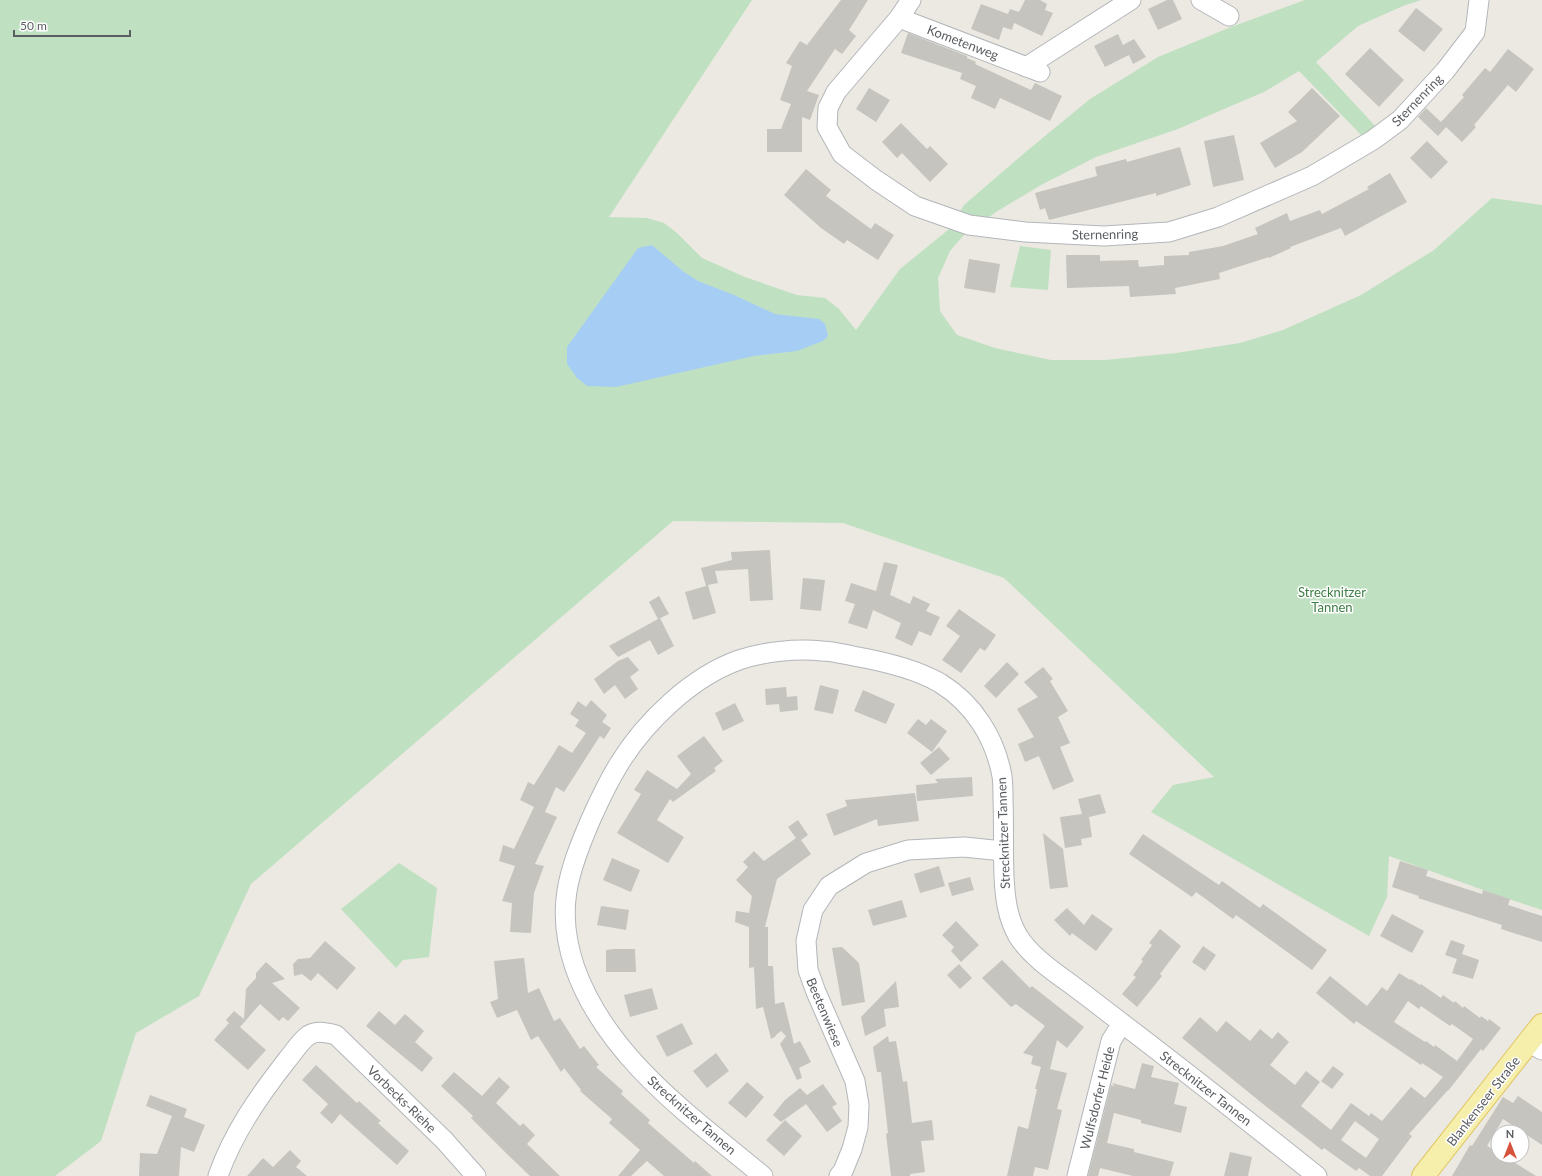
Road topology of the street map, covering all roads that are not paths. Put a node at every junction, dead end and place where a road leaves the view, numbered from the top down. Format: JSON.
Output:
{"nodes":[{"id":1,"x":910,"y":0,"type":"edge"},
{"id":2,"x":1131,"y":0,"type":"edge"},
{"id":3,"x":1201,"y":0,"type":"edge"},
{"id":4,"x":1479,"y":0,"type":"edge"},
{"id":5,"x":1229,"y":16,"type":"dead end"},
{"id":6,"x":900,"y":18,"type":"junction"},
{"id":7,"x":1003,"y":851,"type":"junction"},
{"id":8,"x":1122,"y":1023,"type":"junction"},
{"id":9,"x":1542,"y":1025,"type":"edge"},
{"id":10,"x":1535,"y":1046,"type":"edge"},
{"id":11,"x":218,"y":1176,"type":"edge"},
{"id":12,"x":476,"y":1176,"type":"edge"},
{"id":13,"x":763,"y":1176,"type":"edge"},
{"id":14,"x":839,"y":1176,"type":"edge"},
{"id":15,"x":1078,"y":1176,"type":"edge"},
{"id":16,"x":1317,"y":1176,"type":"edge"},
{"id":17,"x":1423,"y":1176,"type":"edge"}],
"edges":[{"from":1,"to":6,"type":"street","name":"Sternenring"},
{"from":2,"to":6,"type":"street","name":"Kometenweg"},
{"from":3,"to":5,"type":"street"},
{"from":4,"to":6,"type":"street","name":"Sternenring"},
{"from":7,"to":8,"type":"street","name":"Strecknitzer Tannen"},
{"from":7,"to":13,"type":"street","name":"Strecknitzer Tannen"},
{"from":7,"to":14,"type":"street","name":"Beetenwiese"},
{"from":8,"to":15,"type":"street","name":"Wulfsdorfer Heide"},
{"from":8,"to":16,"type":"street","name":"Strecknitzer Tannen"},
{"from":9,"to":10,"type":"main road","name":"Blankenseer Straße"},
{"from":10,"to":17,"type":"main road","name":"Blankenseer Straße"},
{"from":11,"to":12,"type":"street","name":"Vorbecks-Riehe"}]}
